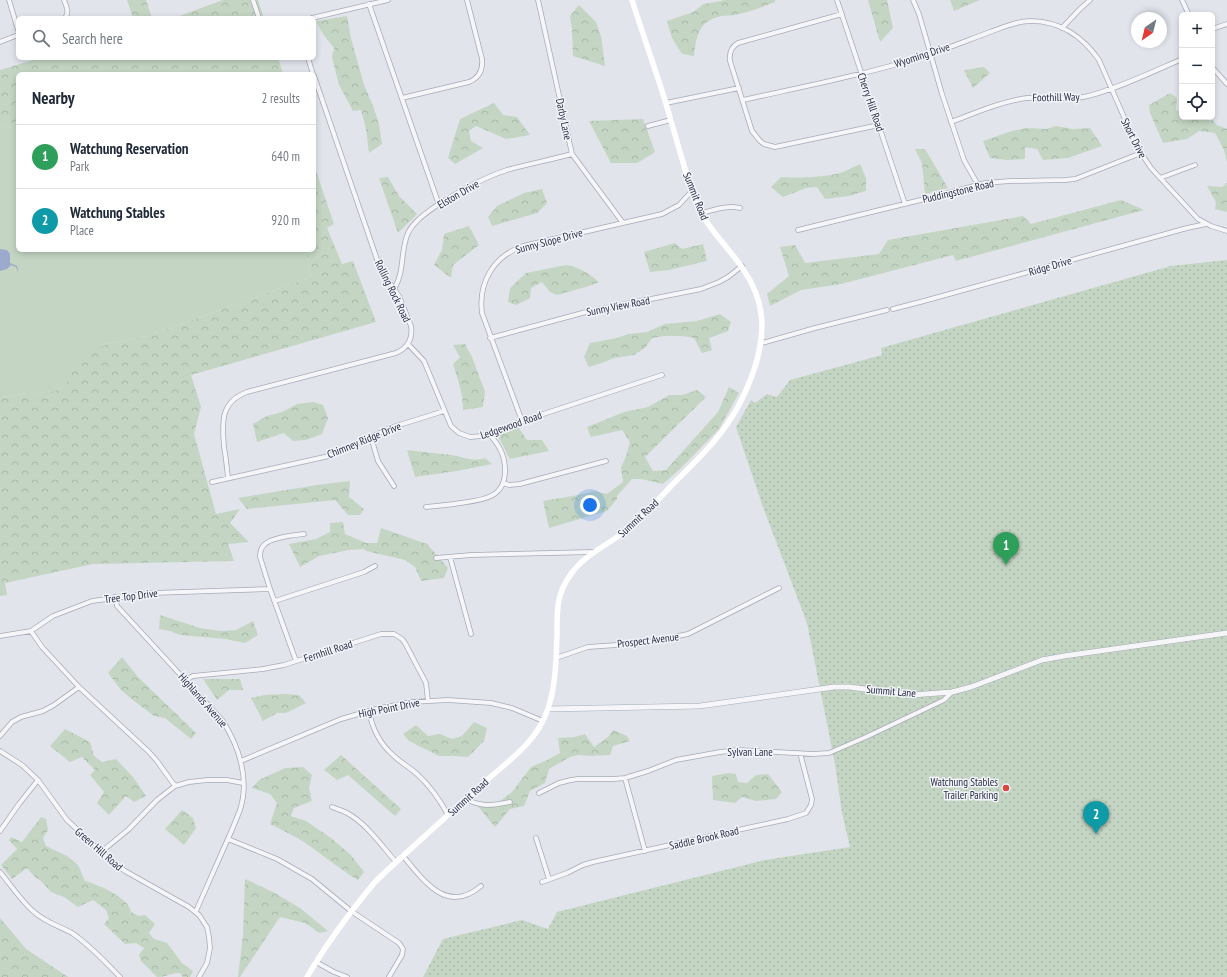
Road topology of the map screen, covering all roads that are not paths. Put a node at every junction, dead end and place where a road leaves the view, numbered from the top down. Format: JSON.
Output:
{"nodes":[{"id":1,"x":9,"y":0,"type":"edge"},
{"id":2,"x":64,"y":0,"type":"edge"},
{"id":3,"x":253,"y":0,"type":"edge"},
{"id":4,"x":388,"y":0,"type":"edge"},
{"id":5,"x":467,"y":0,"type":"edge"},
{"id":6,"x":538,"y":0,"type":"edge"},
{"id":7,"x":632,"y":0,"type":"edge"},
{"id":8,"x":837,"y":0,"type":"edge"},
{"id":9,"x":913,"y":0,"type":"edge"},
{"id":10,"x":1090,"y":0,"type":"edge"},
{"id":11,"x":1182,"y":0,"type":"edge"},
{"id":12,"x":369,"y":4,"type":"junction"},
{"id":13,"x":1188,"y":12,"type":"edge"},
{"id":14,"x":842,"y":14,"type":"junction"},
{"id":15,"x":66,"y":16,"type":"edge"},
{"id":16,"x":259,"y":16,"type":"edge"},
{"id":17,"x":316,"y":17,"type":"edge"},
{"id":18,"x":16,"y":23,"type":"edge"},
{"id":19,"x":1227,"y":24,"type":"edge"},
{"id":20,"x":1062,"y":28,"type":"junction"},
{"id":21,"x":1215,"y":28,"type":"edge"},
{"id":22,"x":16,"y":36,"type":"edge"},
{"id":23,"x":0,"y":42,"type":"edge"},
{"id":24,"x":930,"y":54,"type":"junction"},
{"id":25,"x":309,"y":60,"type":"edge"},
{"id":26,"x":1179,"y":60,"type":"edge"},
{"id":27,"x":1215,"y":70,"type":"edge"},
{"id":28,"x":313,"y":72,"type":"edge"},
{"id":29,"x":861,"y":74,"type":"junction"},
{"id":30,"x":316,"y":81,"type":"edge"},
{"id":31,"x":1227,"y":84,"type":"edge"},
{"id":32,"x":739,"y":88,"type":"junction"},
{"id":33,"x":1111,"y":88,"type":"junction"},
{"id":34,"x":402,"y":98,"type":"junction"},
{"id":35,"x":743,"y":100,"type":"junction"},
{"id":36,"x":666,"y":103,"type":"junction"},
{"id":37,"x":671,"y":120,"type":"junction"},
{"id":38,"x":951,"y":122,"type":"junction"},
{"id":39,"x":879,"y":125,"type":"junction"},
{"id":40,"x":648,"y":126,"type":"dead end"},
{"id":41,"x":572,"y":154,"type":"junction"},
{"id":42,"x":1141,"y":154,"type":"junction"},
{"id":43,"x":1195,"y":165,"type":"dead end"},
{"id":44,"x":1160,"y":178,"type":"junction"},
{"id":45,"x":978,"y":185,"type":"junction"},
{"id":46,"x":692,"y":191,"type":"junction"},
{"id":47,"x":905,"y":204,"type":"junction"},
{"id":48,"x":438,"y":205,"type":"junction"},
{"id":49,"x":740,"y":208,"type":"dead end"},
{"id":50,"x":701,"y":214,"type":"junction"},
{"id":51,"x":623,"y":223,"type":"junction"},
{"id":52,"x":1206,"y":224,"type":"junction"},
{"id":53,"x":798,"y":230,"type":"dead end"},
{"id":54,"x":1227,"y":231,"type":"edge"},
{"id":55,"x":742,"y":266,"type":"junction"},
{"id":56,"x":394,"y":289,"type":"junction"},
{"id":57,"x":893,"y":308,"type":"dead end"},
{"id":58,"x":887,"y":310,"type":"dead end"},
{"id":59,"x":490,"y":338,"type":"junction"},
{"id":60,"x":762,"y":343,"type":"junction"},
{"id":61,"x":408,"y":344,"type":"junction"},
{"id":62,"x":662,"y":375,"type":"dead end"},
{"id":63,"x":444,"y":411,"type":"junction"},
{"id":64,"x":522,"y":421,"type":"junction"},
{"id":65,"x":488,"y":433,"type":"junction"},
{"id":66,"x":371,"y":437,"type":"junction"},
{"id":67,"x":606,"y":461,"type":"dead end"},
{"id":68,"x":228,"y":478,"type":"junction"},
{"id":69,"x":212,"y":482,"type":"dead end"},
{"id":70,"x":504,"y":483,"type":"junction"},
{"id":71,"x":394,"y":486,"type":"dead end"},
{"id":72,"x":426,"y":507,"type":"dead end"},
{"id":73,"x":304,"y":534,"type":"dead end"},
{"id":74,"x":593,"y":552,"type":"junction"},
{"id":75,"x":450,"y":557,"type":"junction"},
{"id":76,"x":436,"y":558,"type":"dead end"},
{"id":77,"x":375,"y":566,"type":"dead end"},
{"id":78,"x":270,"y":588,"type":"junction"},
{"id":79,"x":779,"y":588,"type":"dead end"},
{"id":80,"x":115,"y":597,"type":"junction"},
{"id":81,"x":275,"y":601,"type":"junction"},
{"id":82,"x":31,"y":631,"type":"junction"},
{"id":83,"x":1227,"y":633,"type":"edge"},
{"id":84,"x":471,"y":634,"type":"dead end"},
{"id":85,"x":0,"y":636,"type":"edge"},
{"id":86,"x":556,"y":658,"type":"junction"},
{"id":87,"x":296,"y":662,"type":"junction"},
{"id":88,"x":186,"y":680,"type":"junction"},
{"id":89,"x":79,"y":687,"type":"junction"},
{"id":90,"x":952,"y":692,"type":"junction"},
{"id":91,"x":428,"y":701,"type":"junction"},
{"id":92,"x":548,"y":709,"type":"junction"},
{"id":93,"x":369,"y":711,"type":"junction"},
{"id":94,"x":543,"y":721,"type":"junction"},
{"id":95,"x":0,"y":736,"type":"edge"},
{"id":96,"x":0,"y":752,"type":"edge"},
{"id":97,"x":800,"y":753,"type":"junction"},
{"id":98,"x":241,"y":761,"type":"junction"},
{"id":99,"x":625,"y":778,"type":"junction"},
{"id":100,"x":38,"y":780,"type":"junction"},
{"id":101,"x":243,"y":783,"type":"junction"},
{"id":102,"x":174,"y":786,"type":"junction"},
{"id":103,"x":539,"y":793,"type":"dead end"},
{"id":104,"x":465,"y":799,"type":"junction"},
{"id":105,"x":510,"y":802,"type":"dead end"},
{"id":106,"x":332,"y":807,"type":"dead end"},
{"id":107,"x":448,"y":815,"type":"junction"},
{"id":108,"x":0,"y":831,"type":"edge"},
{"id":109,"x":536,"y":838,"type":"dead end"},
{"id":110,"x":228,"y":839,"type":"junction"},
{"id":111,"x":645,"y":851,"type":"junction"},
{"id":112,"x":101,"y":852,"type":"junction"},
{"id":113,"x":403,"y":856,"type":"junction"},
{"id":114,"x":396,"y":862,"type":"junction"},
{"id":115,"x":0,"y":872,"type":"edge"},
{"id":116,"x":549,"y":878,"type":"junction"},
{"id":117,"x":542,"y":882,"type":"dead end"},
{"id":118,"x":481,"y":886,"type":"dead end"},
{"id":119,"x":196,"y":911,"type":"junction"},
{"id":120,"x":351,"y":911,"type":"junction"},
{"id":121,"x":316,"y":962,"type":"junction"},
{"id":122,"x":120,"y":977,"type":"edge"},
{"id":123,"x":199,"y":977,"type":"edge"},
{"id":124,"x":307,"y":977,"type":"edge"},
{"id":125,"x":347,"y":977,"type":"edge"},
{"id":126,"x":389,"y":977,"type":"edge"}],
"edges":[{"from":1,"to":18,"type":"street"},
{"from":2,"to":15,"type":"street"},
{"from":3,"to":16,"type":"street"},
{"from":4,"to":12,"type":"street"},
{"from":5,"to":34,"type":"street"},
{"from":6,"to":41,"type":"street","name":"Darby Lane"},
{"from":7,"to":36,"type":"main road","name":"Summit Road"},
{"from":8,"to":14,"type":"street","name":"Cherry Hill Road"},
{"from":9,"to":24,"type":"street"},
{"from":10,"to":20,"type":"street"},
{"from":11,"to":13,"type":"street"},
{"from":12,"to":17,"type":"street"},
{"from":12,"to":34,"type":"street"},
{"from":14,"to":29,"type":"street","name":"Cherry Hill Road"},
{"from":14,"to":32,"type":"street"},
{"from":19,"to":21,"type":"street"},
{"from":20,"to":24,"type":"street","name":"Wyoming Drive"},
{"from":20,"to":33,"type":"street","name":"Short Drive"},
{"from":22,"to":23,"type":"street"},
{"from":24,"to":29,"type":"street","name":"Wyoming Drive"},
{"from":24,"to":38,"type":"street"},
{"from":25,"to":28,"type":"street","name":"Rolling Rock Road"},
{"from":26,"to":33,"type":"street","name":"Foothill Way"},
{"from":27,"to":31,"type":"street"},
{"from":29,"to":35,"type":"street","name":"Wyoming Drive"},
{"from":29,"to":39,"type":"street","name":"Cherry Hill Road"},
{"from":30,"to":56,"type":"street","name":"Rolling Rock Road"},
{"from":32,"to":35,"type":"street"},
{"from":32,"to":36,"type":"street"},
{"from":33,"to":38,"type":"street","name":"Foothill Way"},
{"from":33,"to":42,"type":"street","name":"Short Drive"},
{"from":34,"to":48,"type":"street"},
{"from":35,"to":39,"type":"street"},
{"from":36,"to":37,"type":"main road","name":"Summit Road"},
{"from":37,"to":40,"type":"street"},
{"from":37,"to":46,"type":"main road","name":"Summit Road"},
{"from":38,"to":45,"type":"street"},
{"from":39,"to":47,"type":"street","name":"Cherry Hill Road"},
{"from":41,"to":48,"type":"street","name":"Elston Drive"},
{"from":41,"to":51,"type":"street","name":"Darby Lane"},
{"from":42,"to":44,"type":"street","name":"Short Drive"},
{"from":42,"to":45,"type":"street","name":"Puddingstone Road"},
{"from":43,"to":44,"type":"street"},
{"from":44,"to":52,"type":"street","name":"Short Drive"},
{"from":45,"to":47,"type":"street","name":"Puddingstone Road"},
{"from":46,"to":50,"type":"main road","name":"Summit Road"},
{"from":46,"to":51,"type":"street","name":"Sunny Slope Drive"},
{"from":47,"to":53,"type":"street","name":"Puddingstone Road"},
{"from":48,"to":56,"type":"street","name":"Elston Drive"},
{"from":49,"to":50,"type":"street"},
{"from":50,"to":55,"type":"main road","name":"Summit Road"},
{"from":51,"to":59,"type":"street","name":"Sunny Slope Drive"},
{"from":52,"to":54,"type":"street","name":"Short Drive"},
{"from":52,"to":57,"type":"street","name":"Ridge Drive"},
{"from":55,"to":59,"type":"street","name":"Sunny View Road"},
{"from":55,"to":60,"type":"main road","name":"Summit Road"},
{"from":56,"to":61,"type":"street","name":"Rolling Rock Road"},
{"from":58,"to":60,"type":"street"},
{"from":59,"to":64,"type":"street","name":"Sunny Slope Drive"},
{"from":60,"to":74,"type":"main road","name":"Summit Road"},
{"from":61,"to":63,"type":"street","name":"Ledgewood Road"},
{"from":61,"to":68,"type":"street"},
{"from":62,"to":64,"type":"street","name":"Ledgewood Road"},
{"from":63,"to":65,"type":"street","name":"Ledgewood Road"},
{"from":63,"to":66,"type":"street","name":"Chimney Ridge Drive"},
{"from":64,"to":65,"type":"street","name":"Ledgewood Road"},
{"from":65,"to":70,"type":"street"},
{"from":66,"to":68,"type":"street","name":"Chimney Ridge Drive"},
{"from":66,"to":71,"type":"street"},
{"from":67,"to":70,"type":"street"},
{"from":68,"to":69,"type":"street","name":"Chimney Ridge Drive"},
{"from":70,"to":72,"type":"street"},
{"from":73,"to":78,"type":"street"},
{"from":74,"to":75,"type":"street"},
{"from":74,"to":86,"type":"main road","name":"Summit Road"},
{"from":75,"to":76,"type":"street"},
{"from":75,"to":84,"type":"street"},
{"from":77,"to":81,"type":"street"},
{"from":78,"to":80,"type":"street","name":"Tree Top Drive"},
{"from":78,"to":81,"type":"street"},
{"from":79,"to":86,"type":"street","name":"Prospect Avenue"},
{"from":80,"to":82,"type":"street","name":"Tree Top Drive"},
{"from":80,"to":88,"type":"street","name":"Highlands Avenue"},
{"from":81,"to":87,"type":"street"},
{"from":82,"to":85,"type":"street","name":"Tree Top Drive"},
{"from":82,"to":89,"type":"street"},
{"from":83,"to":90,"type":"street","name":"Summit Lane"},
{"from":86,"to":92,"type":"main road","name":"Summit Road"},
{"from":87,"to":88,"type":"street","name":"Fernhill Road"},
{"from":87,"to":91,"type":"street","name":"Fernhill Road"},
{"from":88,"to":98,"type":"street","name":"Highlands Avenue"},
{"from":89,"to":95,"type":"street"},
{"from":89,"to":102,"type":"street"},
{"from":90,"to":92,"type":"street","name":"Summit Lane"},
{"from":90,"to":97,"type":"street","name":"Sylvan Lane"},
{"from":91,"to":93,"type":"street","name":"High Point Drive"},
{"from":91,"to":94,"type":"street","name":"High Point Drive"},
{"from":92,"to":94,"type":"main road","name":"Summit Road"},
{"from":93,"to":98,"type":"street","name":"High Point Drive"},
{"from":93,"to":107,"type":"street"},
{"from":94,"to":104,"type":"main road","name":"Summit Road"},
{"from":96,"to":100,"type":"street","name":"Green Hill Road"},
{"from":97,"to":99,"type":"street","name":"Sylvan Lane"},
{"from":97,"to":111,"type":"street","name":"Saddle Brook Road"},
{"from":98,"to":101,"type":"street","name":"Highlands Avenue"},
{"from":99,"to":103,"type":"street","name":"Sylvan Lane"},
{"from":99,"to":111,"type":"street"},
{"from":100,"to":108,"type":"street"},
{"from":100,"to":112,"type":"street","name":"Green Hill Road"},
{"from":101,"to":102,"type":"street"},
{"from":101,"to":110,"type":"street","name":"Highlands Avenue"},
{"from":102,"to":112,"type":"street"},
{"from":104,"to":105,"type":"street"},
{"from":104,"to":107,"type":"main road","name":"Summit Road"},
{"from":106,"to":114,"type":"street"},
{"from":107,"to":113,"type":"main road","name":"Summit Road"},
{"from":109,"to":116,"type":"street"},
{"from":110,"to":119,"type":"street","name":"Highlands Avenue"},
{"from":110,"to":120,"type":"street"},
{"from":111,"to":116,"type":"street","name":"Saddle Brook Road"},
{"from":112,"to":119,"type":"street","name":"Green Hill Road"},
{"from":113,"to":114,"type":"main road","name":"Summit Road"},
{"from":113,"to":118,"type":"street"},
{"from":114,"to":120,"type":"main road","name":"Summit Road"},
{"from":115,"to":122,"type":"street"},
{"from":116,"to":117,"type":"street","name":"Saddle Brook Road"},
{"from":119,"to":123,"type":"street","name":"Green Hill Road"},
{"from":120,"to":121,"type":"main road","name":"Summit Road"},
{"from":120,"to":126,"type":"street"},
{"from":121,"to":124,"type":"main road","name":"Summit Road"},
{"from":121,"to":125,"type":"street"}]}
